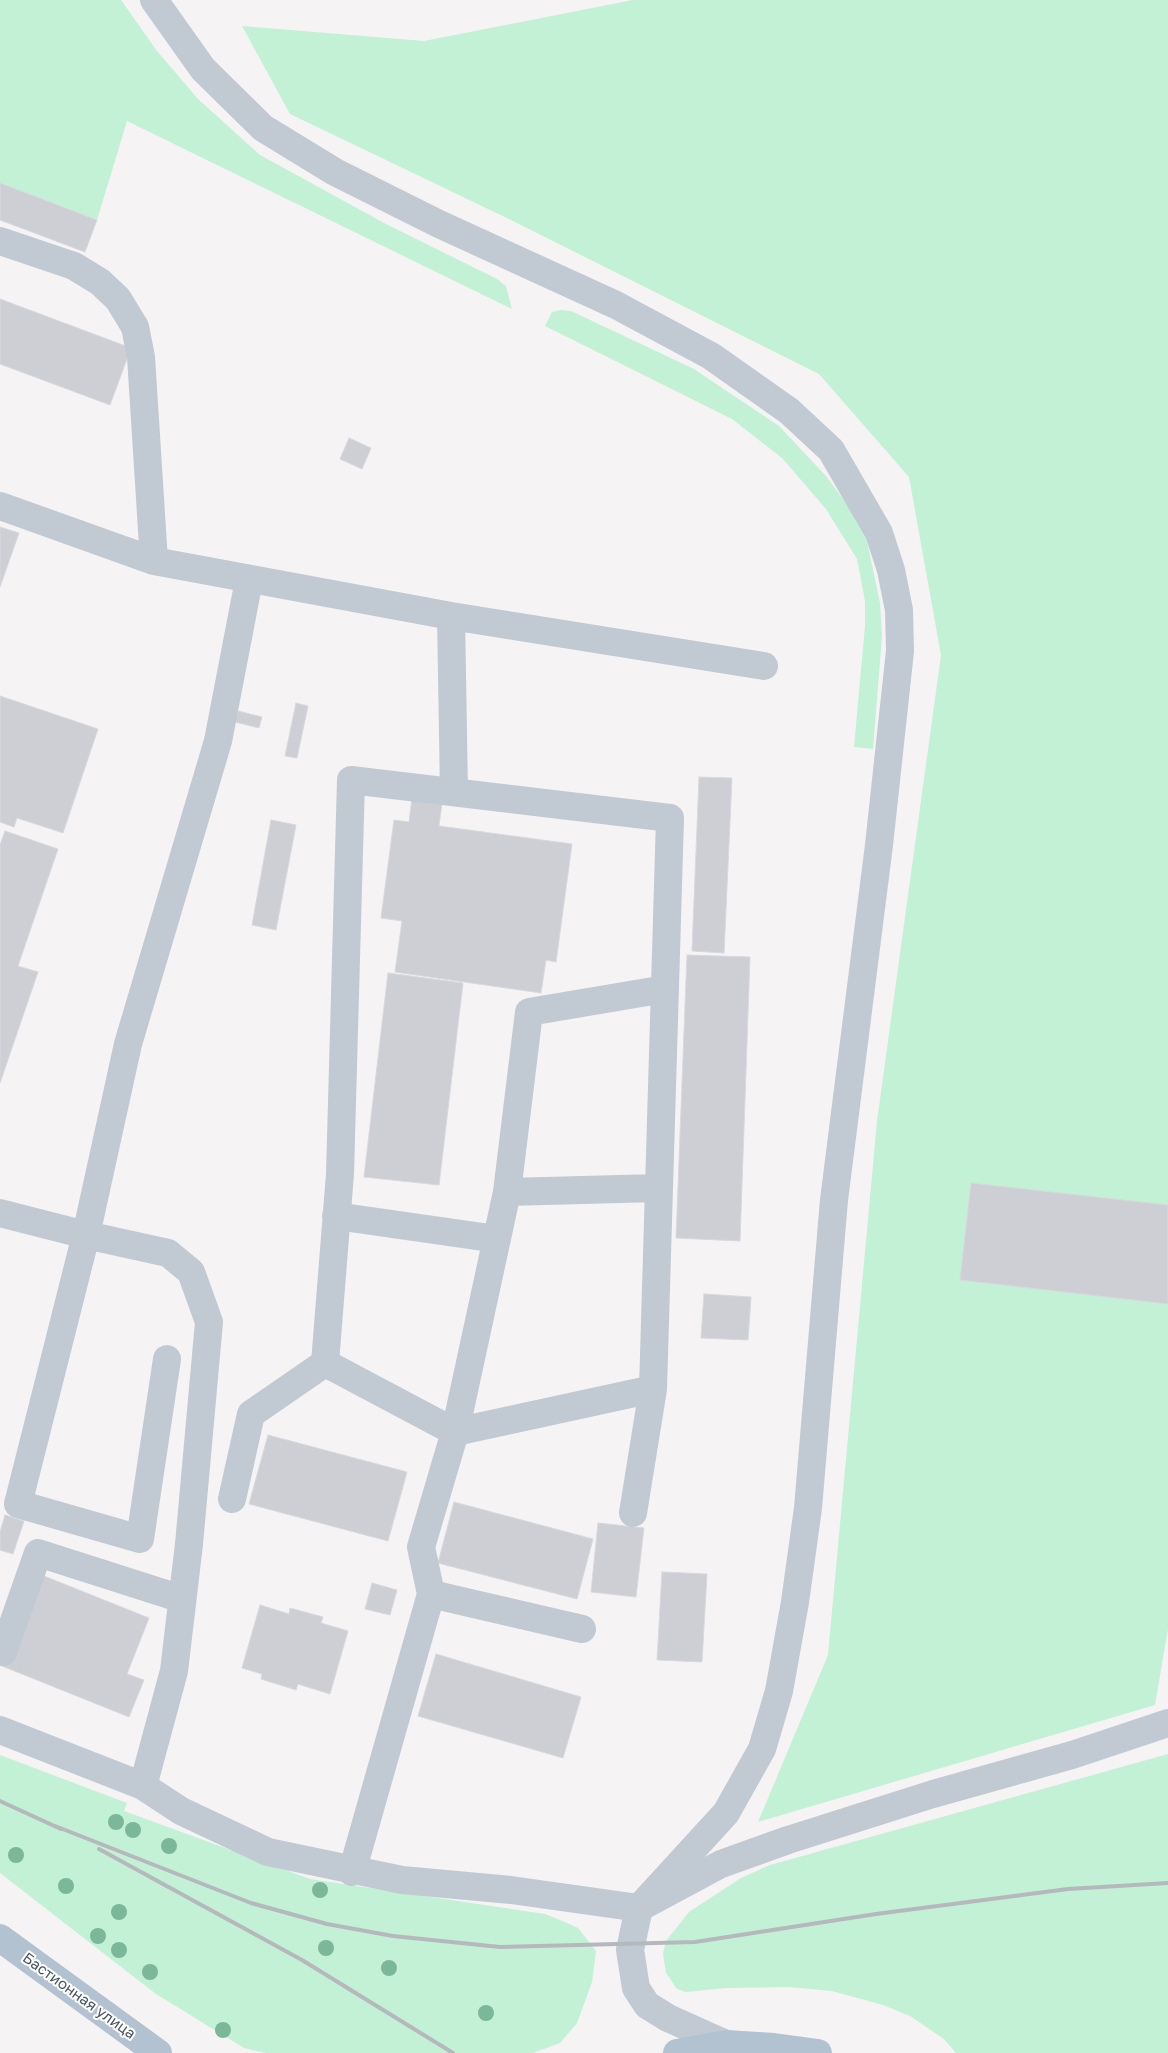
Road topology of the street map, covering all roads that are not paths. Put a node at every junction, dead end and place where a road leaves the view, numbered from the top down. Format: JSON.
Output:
{"nodes":[{"id":1,"x":161,"y":4,"type":"edge"},
{"id":2,"x":0,"y":241,"type":"edge"},
{"id":3,"x":0,"y":506,"type":"edge"},
{"id":4,"x":154,"y":561,"type":"junction"},
{"id":5,"x":249,"y":580,"type":"junction"},
{"id":6,"x":451,"y":616,"type":"junction"},
{"id":7,"x":764,"y":666,"type":"dead end"},
{"id":8,"x":454,"y":792,"type":"junction"},
{"id":9,"x":664,"y":989,"type":"junction"},
{"id":10,"x":657,"y":1188,"type":"junction"},
{"id":11,"x":507,"y":1192,"type":"junction"},
{"id":12,"x":0,"y":1213,"type":"edge"},
{"id":13,"x":336,"y":1216,"type":"junction"},
{"id":14,"x":86,"y":1235,"type":"junction"},
{"id":15,"x":497,"y":1239,"type":"junction"},
{"id":16,"x":167,"y":1359,"type":"dead end"},
{"id":17,"x":324,"y":1363,"type":"junction"},
{"id":18,"x":653,"y":1388,"type":"junction"},
{"id":19,"x":455,"y":1432,"type":"junction"},
{"id":20,"x":232,"y":1499,"type":"dead end"},
{"id":21,"x":633,"y":1513,"type":"dead end"},
{"id":22,"x":431,"y":1594,"type":"junction"},
{"id":23,"x":182,"y":1599,"type":"junction"},
{"id":24,"x":582,"y":1629,"type":"dead end"},
{"id":25,"x":3,"y":1652,"type":"dead end"},
{"id":26,"x":1168,"y":1724,"type":"edge"},
{"id":27,"x":0,"y":1730,"type":"edge"},
{"id":28,"x":143,"y":1786,"type":"junction"},
{"id":29,"x":352,"y":1872,"type":"junction"},
{"id":30,"x":639,"y":1908,"type":"junction"},
{"id":31,"x":0,"y":1938,"type":"edge"},
{"id":32,"x":726,"y":2044,"type":"junction"},
{"id":33,"x":158,"y":2053,"type":"edge"},
{"id":34,"x":677,"y":2053,"type":"edge"},
{"id":35,"x":818,"y":2053,"type":"edge"}],
"edges":[{"from":1,"to":30,"type":"lane"},
{"from":2,"to":4,"type":"lane"},
{"from":3,"to":4,"type":"lane"},
{"from":4,"to":5,"type":"lane"},
{"from":5,"to":6,"type":"lane"},
{"from":5,"to":14,"type":"lane"},
{"from":6,"to":7,"type":"lane"},
{"from":6,"to":8,"type":"lane"},
{"from":8,"to":9,"type":"lane"},
{"from":8,"to":13,"type":"lane"},
{"from":9,"to":10,"type":"lane"},
{"from":9,"to":11,"type":"lane"},
{"from":10,"to":11,"type":"lane"},
{"from":10,"to":18,"type":"lane"},
{"from":11,"to":15,"type":"lane"},
{"from":12,"to":14,"type":"lane"},
{"from":13,"to":15,"type":"lane"},
{"from":13,"to":17,"type":"lane"},
{"from":14,"to":16,"type":"lane"},
{"from":14,"to":23,"type":"lane"},
{"from":15,"to":19,"type":"lane"},
{"from":17,"to":19,"type":"lane"},
{"from":17,"to":20,"type":"lane"},
{"from":18,"to":19,"type":"lane"},
{"from":18,"to":21,"type":"lane"},
{"from":19,"to":22,"type":"lane"},
{"from":22,"to":24,"type":"lane"},
{"from":22,"to":29,"type":"lane"},
{"from":23,"to":25,"type":"lane"},
{"from":23,"to":28,"type":"lane"},
{"from":26,"to":30,"type":"lane"},
{"from":27,"to":28,"type":"lane"},
{"from":28,"to":29,"type":"lane"},
{"from":29,"to":30,"type":"lane"},
{"from":30,"to":32,"type":"lane"},
{"from":31,"to":33,"type":"main road","name":"Бастионная улица"},
{"from":32,"to":34,"type":"main road"},
{"from":32,"to":35,"type":"main road"}]}
